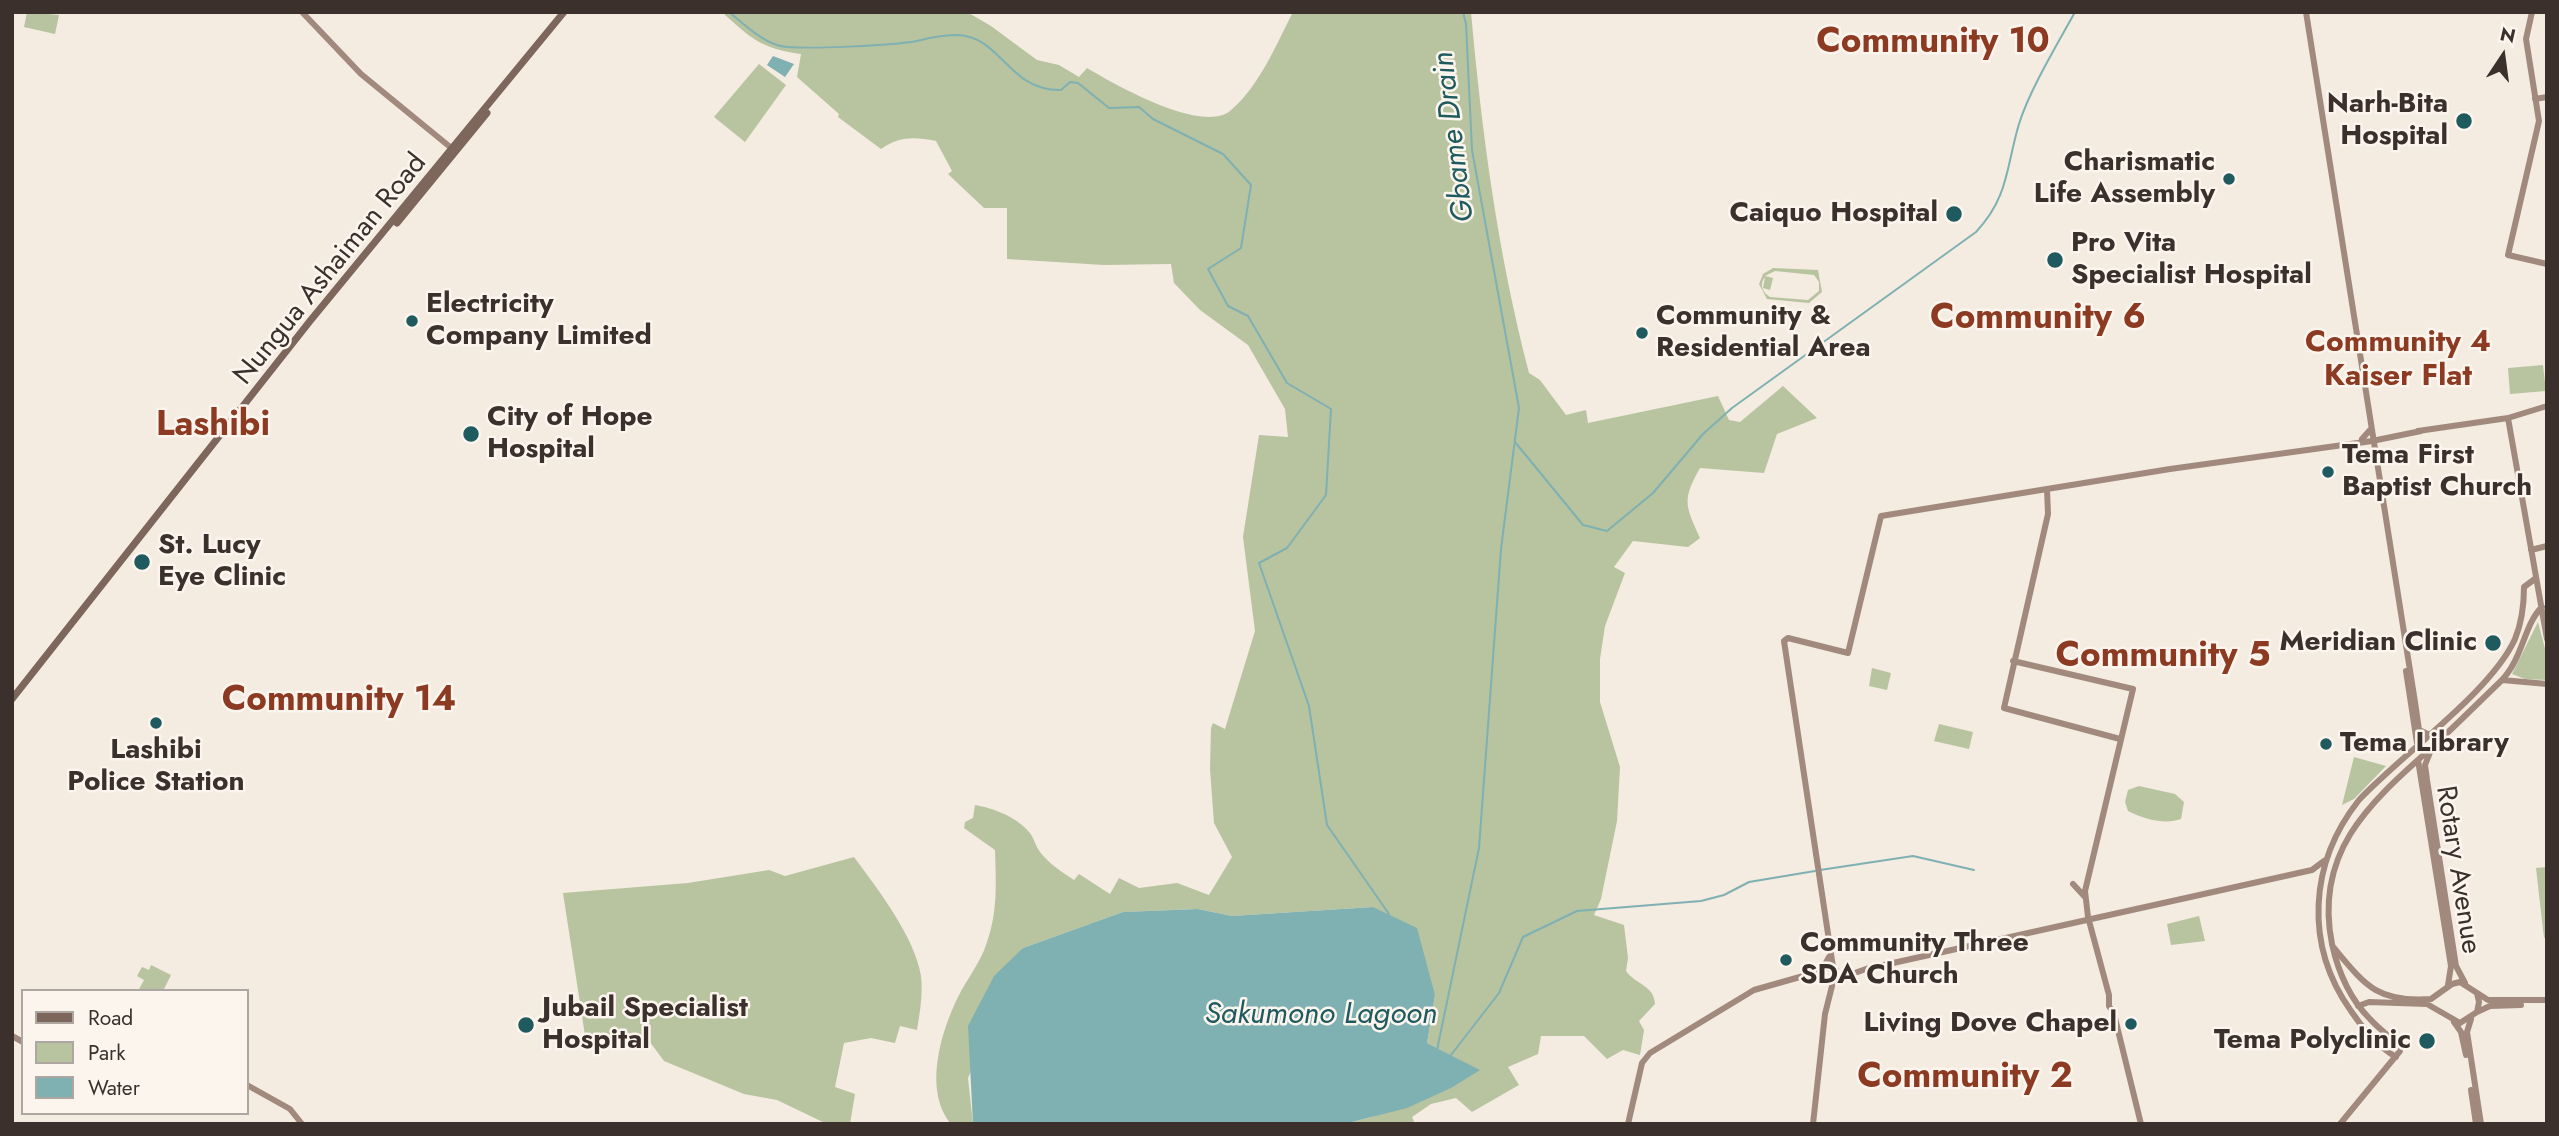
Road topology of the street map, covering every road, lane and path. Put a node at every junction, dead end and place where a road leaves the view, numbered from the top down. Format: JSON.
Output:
{"nodes":[{"id":1,"x":302,"y":12,"type":"edge"},
{"id":2,"x":564,"y":12,"type":"edge"},
{"id":3,"x":2306,"y":12,"type":"edge"},
{"id":4,"x":2532,"y":12,"type":"edge"},
{"id":5,"x":2547,"y":97,"type":"edge"},
{"id":6,"x":2535,"y":99,"type":"junction"},
{"id":7,"x":453,"y":149,"type":"junction"},
{"id":8,"x":2547,"y":264,"type":"edge"},
{"id":9,"x":2547,"y":406,"type":"edge"},
{"id":10,"x":2517,"y":415,"type":"junction"},
{"id":11,"x":2504,"y":418,"type":"junction"},
{"id":12,"x":2510,"y":431,"type":"junction"},
{"id":13,"x":2383,"y":437,"type":"junction"},
{"id":14,"x":2371,"y":439,"type":"junction"},
{"id":15,"x":2047,"y":493,"type":"junction"},
{"id":16,"x":2547,"y":546,"type":"edge"},
{"id":17,"x":2532,"y":550,"type":"junction"},
{"id":18,"x":2537,"y":580,"type":"junction"},
{"id":19,"x":2541,"y":608,"type":"junction"},
{"id":20,"x":2542,"y":620,"type":"junction"},
{"id":21,"x":2532,"y":624,"type":"junction"},
{"id":22,"x":2547,"y":630,"type":"edge"},
{"id":23,"x":2547,"y":639,"type":"edge"},
{"id":24,"x":2406,"y":645,"type":"junction"},
{"id":25,"x":2013,"y":661,"type":"junction"},
{"id":26,"x":2502,"y":680,"type":"junction"},
{"id":27,"x":2547,"y":684,"type":"edge"},
{"id":28,"x":12,"y":699,"type":"edge"},
{"id":29,"x":2465,"y":700,"type":"junction"},
{"id":30,"x":12,"y":705,"type":"edge"},
{"id":31,"x":2474,"y":708,"type":"junction"},
{"id":32,"x":2414,"y":733,"type":"junction"},
{"id":33,"x":2428,"y":734,"type":"junction"},
{"id":34,"x":2120,"y":739,"type":"junction"},
{"id":35,"x":2417,"y":743,"type":"junction"},
{"id":36,"x":2435,"y":744,"type":"junction"},
{"id":37,"x":2410,"y":751,"type":"junction"},
{"id":38,"x":2420,"y":758,"type":"junction"},
{"id":39,"x":2425,"y":765,"type":"junction"},
{"id":40,"x":2408,"y":768,"type":"junction"},
{"id":41,"x":2389,"y":770,"type":"junction"},
{"id":42,"x":2421,"y":775,"type":"junction"},
{"id":43,"x":2379,"y":779,"type":"junction"},
{"id":44,"x":2395,"y":779,"type":"junction"},
{"id":45,"x":2386,"y":787,"type":"junction"},
{"id":46,"x":2433,"y":830,"type":"junction"},
{"id":47,"x":2326,"y":859,"type":"junction"},
{"id":48,"x":2312,"y":870,"type":"junction"},
{"id":49,"x":2088,"y":879,"type":"junction"},
{"id":50,"x":2321,"y":879,"type":"junction"},
{"id":51,"x":2073,"y":884,"type":"dead end"},
{"id":52,"x":2330,"y":884,"type":"junction"},
{"id":53,"x":2319,"y":887,"type":"junction"},
{"id":54,"x":2085,"y":897,"type":"junction"},
{"id":55,"x":2089,"y":911,"type":"junction"},
{"id":56,"x":2102,"y":917,"type":"junction"},
{"id":57,"x":2091,"y":920,"type":"junction"},
{"id":58,"x":2080,"y":922,"type":"junction"},
{"id":59,"x":2333,"y":946,"type":"junction"},
{"id":60,"x":1828,"y":968,"type":"junction"},
{"id":61,"x":1857,"y":971,"type":"junction"},
{"id":62,"x":1808,"y":976,"type":"junction"},
{"id":63,"x":1823,"y":980,"type":"junction"},
{"id":64,"x":1834,"y":981,"type":"junction"},
{"id":65,"x":2465,"y":983,"type":"junction"},
{"id":66,"x":2448,"y":987,"type":"junction"},
{"id":67,"x":2442,"y":993,"type":"junction"},
{"id":68,"x":2477,"y":993,"type":"junction"},
{"id":69,"x":1827,"y":999,"type":"junction"},
{"id":70,"x":2546,"y":1000,"type":"edge"},
{"id":71,"x":2369,"y":1002,"type":"junction"},
{"id":72,"x":2359,"y":1006,"type":"junction"},
{"id":73,"x":2349,"y":1009,"type":"junction"},
{"id":74,"x":2477,"y":1012,"type":"junction"},
{"id":75,"x":2443,"y":1013,"type":"junction"},
{"id":76,"x":2365,"y":1014,"type":"junction"},
{"id":77,"x":2471,"y":1018,"type":"junction"},
{"id":78,"x":2454,"y":1022,"type":"junction"},
{"id":79,"x":2396,"y":1057,"type":"junction"},
{"id":80,"x":248,"y":1086,"type":"edge"},
{"id":81,"x":2475,"y":1103,"type":"junction"},
{"id":82,"x":302,"y":1124,"type":"edge"},
{"id":83,"x":1629,"y":1124,"type":"edge"},
{"id":84,"x":1812,"y":1124,"type":"edge"},
{"id":85,"x":2141,"y":1124,"type":"edge"},
{"id":86,"x":2340,"y":1124,"type":"edge"},
{"id":87,"x":2479,"y":1124,"type":"edge"}],
"edges":[{"from":1,"to":7,"type":"main road"},
{"from":2,"to":7,"type":"main road","name":"Nungua Ashaiman Road"},
{"from":3,"to":14,"type":"main road"},
{"from":4,"to":6,"type":"main road"},
{"from":5,"to":6,"type":"main road"},
{"from":6,"to":8,"type":"main road"},
{"from":7,"to":28,"type":"main road","name":"Nungua Ashaiman Road"},
{"from":7,"to":30,"type":"main road","name":"Nungua Ashaiman Road"},
{"from":9,"to":10,"type":"main road"},
{"from":10,"to":11,"type":"main road"},
{"from":10,"to":12,"type":"main road"},
{"from":11,"to":12,"type":"main road"},
{"from":11,"to":13,"type":"main road"},
{"from":12,"to":17,"type":"main road"},
{"from":13,"to":14,"type":"main road"},
{"from":13,"to":14,"type":"main road"},
{"from":14,"to":15,"type":"main road"},
{"from":14,"to":24,"type":"main road"},
{"from":15,"to":25,"type":"main road"},
{"from":15,"to":60,"type":"main road"},
{"from":16,"to":17,"type":"main road"},
{"from":17,"to":18,"type":"main road"},
{"from":18,"to":19,"type":"main road"},
{"from":18,"to":29,"type":"main road"},
{"from":19,"to":20,"type":"main road"},
{"from":19,"to":21,"type":"main road"},
{"from":19,"to":22,"type":"main road"},
{"from":20,"to":21,"type":"main road"},
{"from":20,"to":23,"type":"main road"},
{"from":21,"to":26,"type":"main road"},
{"from":24,"to":32,"type":"main road"},
{"from":24,"to":33,"type":"main road"},
{"from":25,"to":34,"type":"main road"},
{"from":25,"to":34,"type":"main road"},
{"from":26,"to":27,"type":"main road"},
{"from":26,"to":31,"type":"main road"},
{"from":29,"to":31,"type":"main road"},
{"from":29,"to":33,"type":"main road"},
{"from":31,"to":36,"type":"main road"},
{"from":32,"to":35,"type":"main road"},
{"from":32,"to":37,"type":"main road"},
{"from":33,"to":35,"type":"main road"},
{"from":34,"to":49,"type":"main road"},
{"from":35,"to":37,"type":"main road"},
{"from":36,"to":38,"type":"main road"},
{"from":36,"to":39,"type":"main road","name":"Rotary Avenue"},
{"from":37,"to":41,"type":"main road"},
{"from":38,"to":39,"type":"main road","name":"Rotary Avenue"},
{"from":38,"to":40,"type":"main road"},
{"from":38,"to":42,"type":"main road","name":"Rotary Avenue"},
{"from":39,"to":46,"type":"main road","name":"Rotary Avenue"},
{"from":40,"to":42,"type":"main road"},
{"from":40,"to":44,"type":"main road"},
{"from":41,"to":43,"type":"main road"},
{"from":41,"to":44,"type":"main road"},
{"from":42,"to":46,"type":"main road","name":"Rotary Avenue"},
{"from":43,"to":45,"type":"main road"},
{"from":43,"to":47,"type":"main road"},
{"from":44,"to":45,"type":"main road"},
{"from":45,"to":52,"type":"main road"},
{"from":46,"to":65,"type":"main road","name":"Rotary Avenue"},
{"from":46,"to":66,"type":"main road","name":"Rotary Avenue"},
{"from":47,"to":48,"type":"main road"},
{"from":47,"to":50,"type":"main road"},
{"from":48,"to":50,"type":"main road"},
{"from":48,"to":56,"type":"main road"},
{"from":49,"to":54,"type":"main road"},
{"from":49,"to":55,"type":"main road"},
{"from":50,"to":52,"type":"main road"},
{"from":50,"to":53,"type":"main road"},
{"from":51,"to":54,"type":"main road"},
{"from":52,"to":53,"type":"main road"},
{"from":52,"to":59,"type":"main road"},
{"from":53,"to":73,"type":"main road"},
{"from":54,"to":55,"type":"main road"},
{"from":55,"to":56,"type":"main road"},
{"from":55,"to":57,"type":"main road"},
{"from":55,"to":58,"type":"main road"},
{"from":56,"to":57,"type":"main road"},
{"from":57,"to":58,"type":"main road"},
{"from":57,"to":85,"type":"main road"},
{"from":58,"to":61,"type":"main road"},
{"from":59,"to":67,"type":"main road"},
{"from":59,"to":72,"type":"main road"},
{"from":60,"to":61,"type":"main road"},
{"from":60,"to":62,"type":"main road"},
{"from":60,"to":63,"type":"main road"},
{"from":60,"to":64,"type":"main road"},
{"from":61,"to":64,"type":"main road"},
{"from":62,"to":63,"type":"main road"},
{"from":62,"to":83,"type":"main road"},
{"from":63,"to":64,"type":"main road"},
{"from":63,"to":69,"type":"main road"},
{"from":64,"to":69,"type":"main road"},
{"from":65,"to":66,"type":"main road"},
{"from":65,"to":68,"type":"main road"},
{"from":66,"to":67,"type":"main road"},
{"from":67,"to":75,"type":"main road"},
{"from":68,"to":70,"type":"main road"},
{"from":68,"to":74,"type":"main road"},
{"from":69,"to":84,"type":"main road"},
{"from":70,"to":74,"type":"main road"},
{"from":71,"to":72,"type":"main road"},
{"from":71,"to":75,"type":"main road"},
{"from":71,"to":76,"type":"main road"},
{"from":72,"to":73,"type":"main road"},
{"from":72,"to":76,"type":"main road"},
{"from":73,"to":79,"type":"main road"},
{"from":74,"to":77,"type":"main road"},
{"from":75,"to":78,"type":"main road"},
{"from":76,"to":79,"type":"main road"},
{"from":77,"to":78,"type":"main road"},
{"from":77,"to":81,"type":"main road"},
{"from":78,"to":81,"type":"main road"},
{"from":79,"to":86,"type":"main road"},
{"from":80,"to":82,"type":"main road"},
{"from":81,"to":87,"type":"main road"}]}
